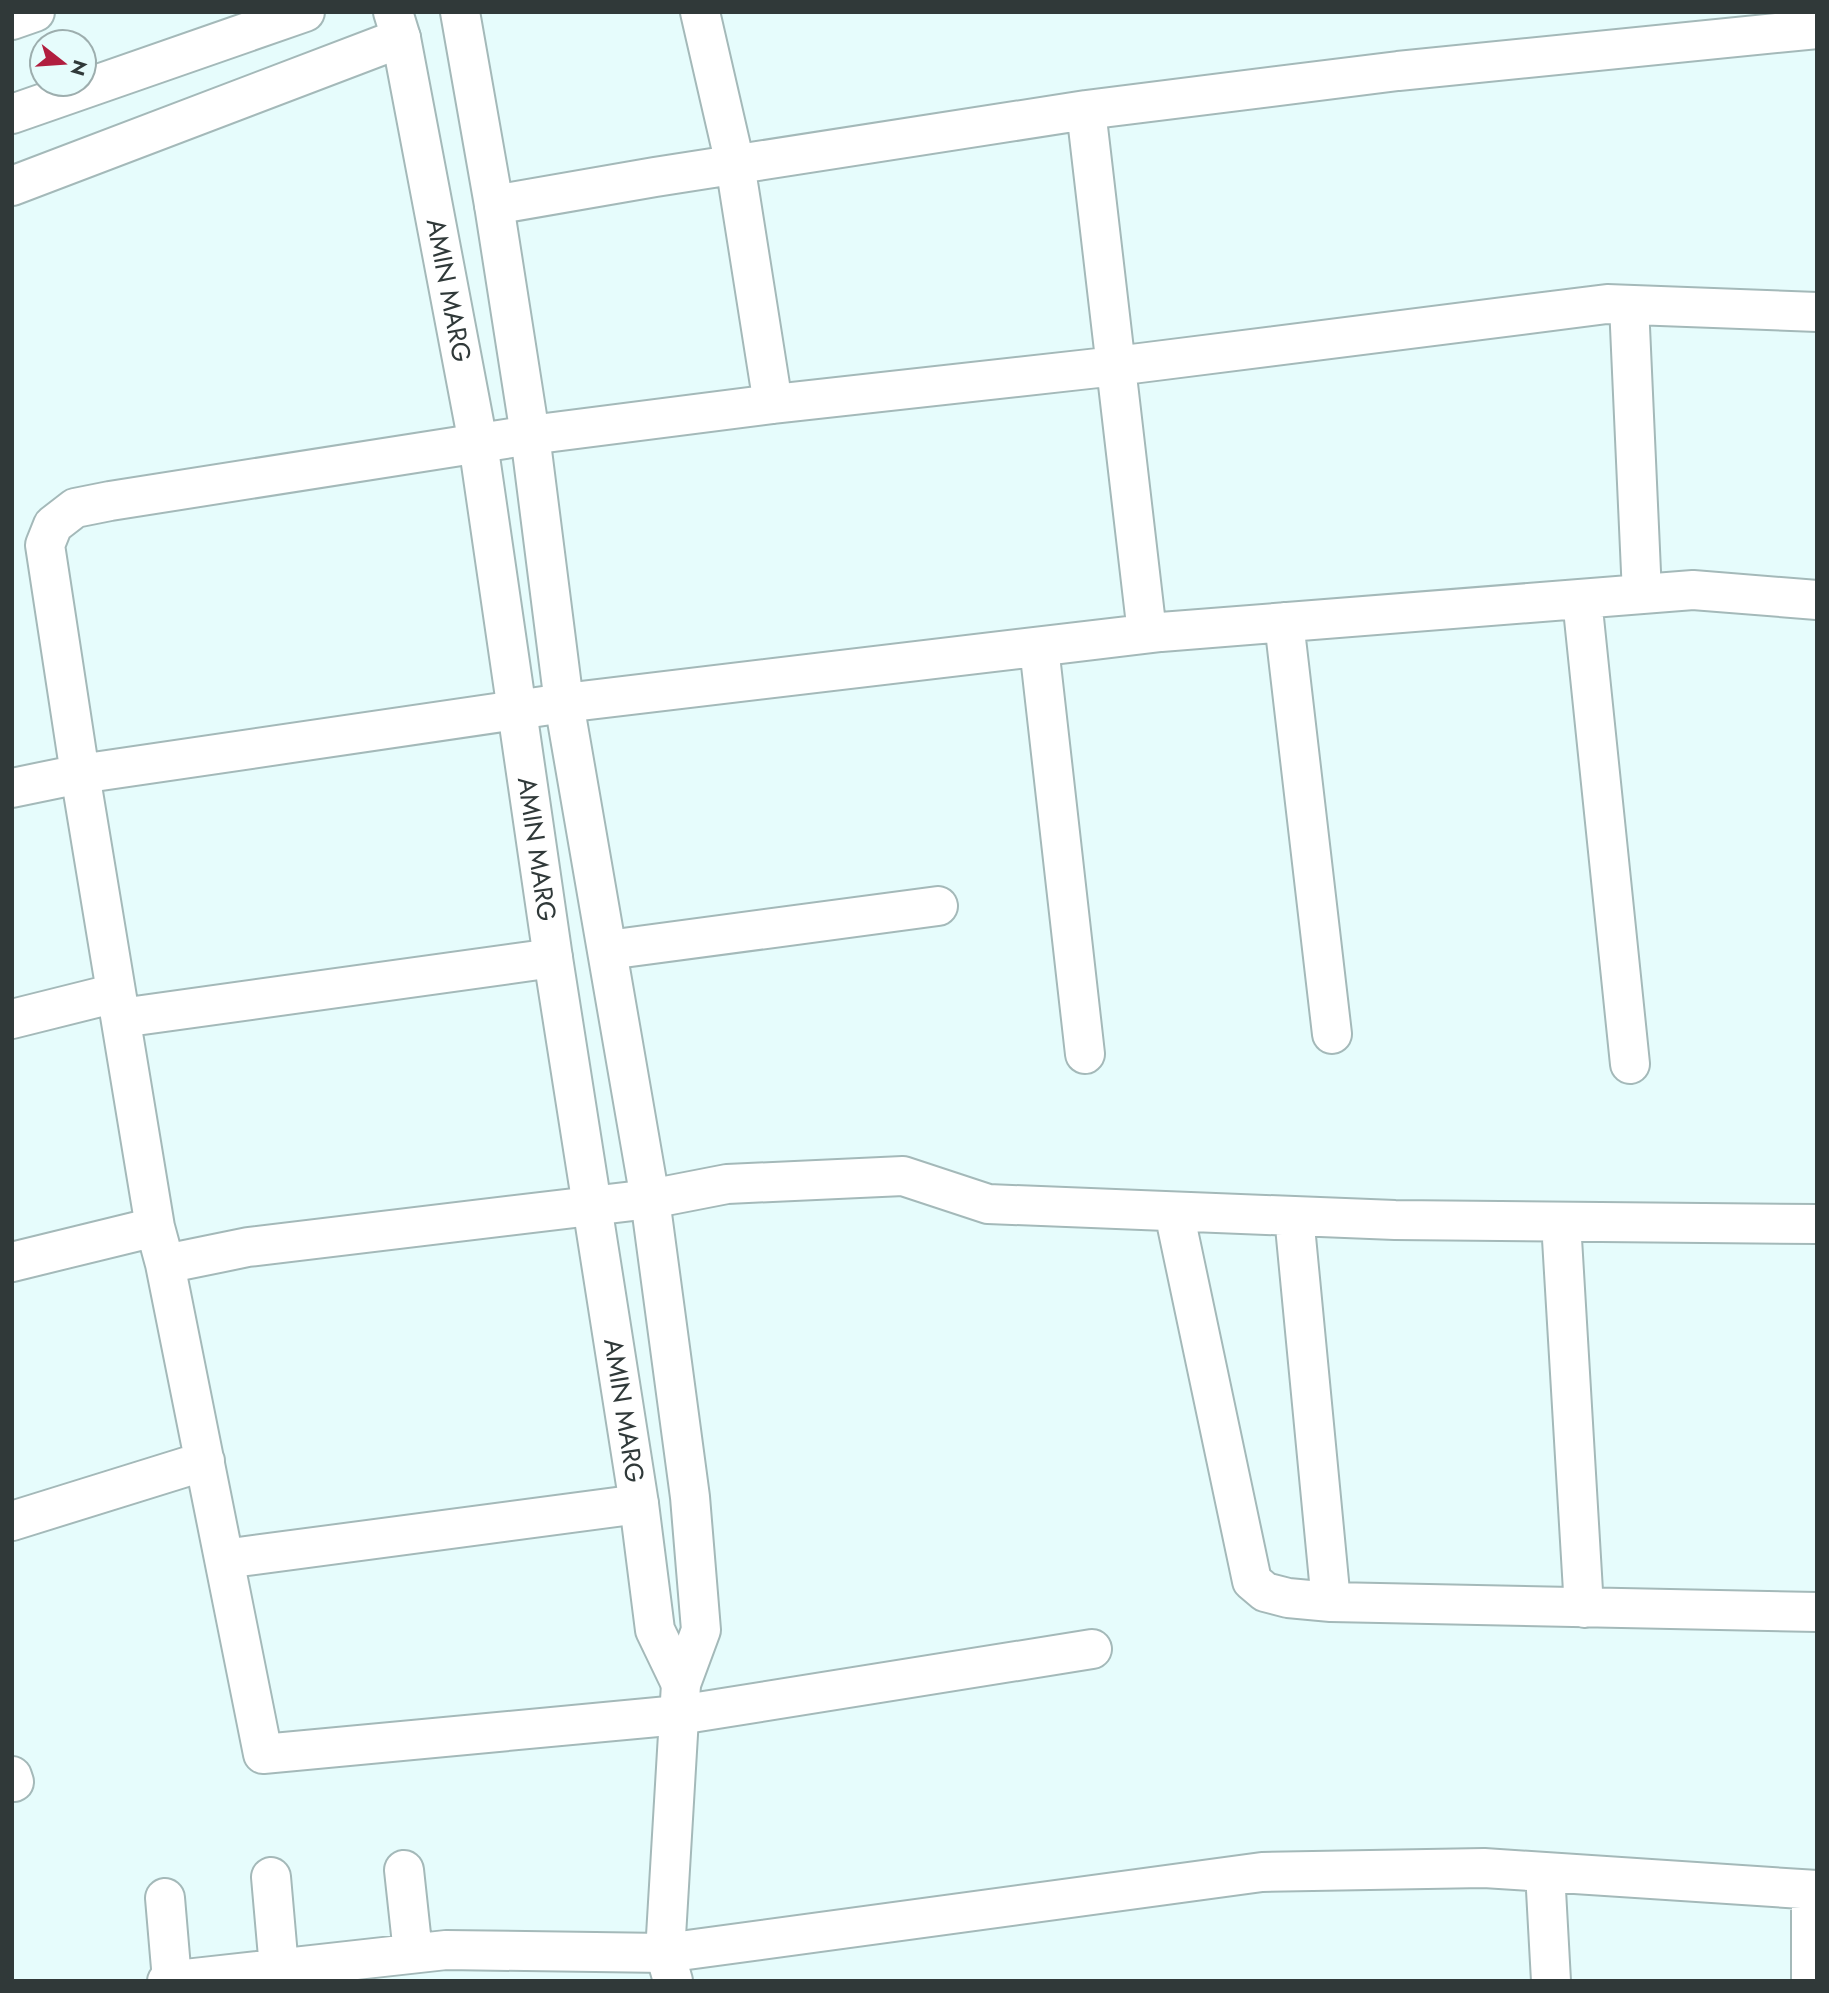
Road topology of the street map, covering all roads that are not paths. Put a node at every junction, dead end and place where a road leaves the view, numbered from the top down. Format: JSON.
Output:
{"nodes":[{"id":1,"x":35,"y":12,"type":"edge"},
{"id":2,"x":305,"y":12,"type":"edge"},
{"id":3,"x":460,"y":12,"type":"edge"},
{"id":4,"x":700,"y":12,"type":"edge"},
{"id":5,"x":12,"y":20,"type":"edge"},
{"id":6,"x":397,"y":25,"type":"edge"},
{"id":7,"x":1817,"y":29,"type":"edge"},
{"id":8,"x":1086,"y":110,"type":"junction"},
{"id":9,"x":12,"y":114,"type":"edge"},
{"id":10,"x":735,"y":164,"type":"junction"},
{"id":11,"x":12,"y":186,"type":"edge"},
{"id":12,"x":494,"y":205,"type":"junction"},
{"id":13,"x":1629,"y":305,"type":"junction"},
{"id":14,"x":1817,"y":312,"type":"edge"},
{"id":15,"x":1116,"y":366,"type":"junction"},
{"id":16,"x":772,"y":404,"type":"junction"},
{"id":17,"x":530,"y":435,"type":"junction"},
{"id":18,"x":478,"y":443,"type":"junction"},
{"id":19,"x":1642,"y":594,"type":"junction"},
{"id":20,"x":1582,"y":599,"type":"junction"},
{"id":21,"x":1817,"y":600,"type":"edge"},
{"id":22,"x":1284,"y":622,"type":"junction"},
{"id":23,"x":1147,"y":634,"type":"junction"},
{"id":24,"x":1039,"y":647,"type":"junction"},
{"id":25,"x":564,"y":703,"type":"junction"},
{"id":26,"x":518,"y":709,"type":"junction"},
{"id":27,"x":80,"y":774,"type":"junction"},
{"id":28,"x":12,"y":788,"type":"edge"},
{"id":29,"x":938,"y":906,"type":"dead end"},
{"id":30,"x":608,"y":950,"type":"junction"},
{"id":31,"x":553,"y":958,"type":"junction"},
{"id":32,"x":118,"y":1005,"type":"junction"},
{"id":33,"x":12,"y":1019,"type":"edge"},
{"id":34,"x":1332,"y":1034,"type":"dead end"},
{"id":35,"x":1085,"y":1054,"type":"dead end"},
{"id":36,"x":1630,"y":1064,"type":"dead end"},
{"id":37,"x":650,"y":1199,"type":"junction"},
{"id":38,"x":593,"y":1205,"type":"junction"},
{"id":39,"x":1174,"y":1212,"type":"junction"},
{"id":40,"x":1294,"y":1216,"type":"junction"},
{"id":41,"x":1561,"y":1222,"type":"junction"},
{"id":42,"x":1817,"y":1224,"type":"edge"},
{"id":43,"x":155,"y":1227,"type":"junction"},
{"id":44,"x":12,"y":1262,"type":"edge"},
{"id":45,"x":165,"y":1264,"type":"junction"},
{"id":46,"x":205,"y":1461,"type":"junction"},
{"id":47,"x":639,"y":1504,"type":"junction"},
{"id":48,"x":12,"y":1521,"type":"edge"},
{"id":49,"x":225,"y":1559,"type":"junction"},
{"id":50,"x":1331,"y":1602,"type":"junction"},
{"id":51,"x":1584,"y":1608,"type":"junction"},
{"id":52,"x":1817,"y":1612,"type":"edge"},
{"id":53,"x":1092,"y":1649,"type":"dead end"},
{"id":54,"x":680,"y":1699,"type":"junction"},
{"id":55,"x":404,"y":1870,"type":"dead end"},
{"id":56,"x":1545,"y":1872,"type":"junction"},
{"id":57,"x":271,"y":1877,"type":"dead end"},
{"id":58,"x":1814,"y":1890,"type":"edge"},
{"id":59,"x":165,"y":1898,"type":"dead end"},
{"id":60,"x":411,"y":1946,"type":"junction"},
{"id":61,"x":278,"y":1963,"type":"junction"},
{"id":62,"x":669,"y":1967,"type":"edge"},
{"id":63,"x":170,"y":1977,"type":"edge"},
{"id":64,"x":1551,"y":1981,"type":"edge"},
{"id":65,"x":1811,"y":1981,"type":"edge"}],
"edges":[{"from":1,"to":5,"type":"main road"},
{"from":2,"to":9,"type":"main road"},
{"from":3,"to":12,"type":"main road","name":"AMIN MARG"},
{"from":4,"to":10,"type":"main road"},
{"from":6,"to":11,"type":"main road"},
{"from":6,"to":18,"type":"main road","name":"AMIN MARG"},
{"from":7,"to":8,"type":"main road"},
{"from":8,"to":10,"type":"main road"},
{"from":8,"to":15,"type":"main road"},
{"from":10,"to":12,"type":"main road"},
{"from":10,"to":16,"type":"main road"},
{"from":12,"to":17,"type":"main road","name":"AMIN MARG"},
{"from":13,"to":14,"type":"main road"},
{"from":13,"to":15,"type":"main road"},
{"from":13,"to":19,"type":"main road"},
{"from":15,"to":16,"type":"main road"},
{"from":15,"to":23,"type":"main road"},
{"from":16,"to":17,"type":"main road"},
{"from":17,"to":18,"type":"main road"},
{"from":17,"to":25,"type":"main road","name":"AMIN MARG"},
{"from":18,"to":26,"type":"main road","name":"AMIN MARG"},
{"from":18,"to":27,"type":"main road"},
{"from":19,"to":20,"type":"main road"},
{"from":19,"to":21,"type":"main road"},
{"from":20,"to":22,"type":"main road"},
{"from":20,"to":36,"type":"main road"},
{"from":22,"to":23,"type":"main road"},
{"from":22,"to":34,"type":"main road"},
{"from":23,"to":24,"type":"main road"},
{"from":24,"to":25,"type":"main road"},
{"from":24,"to":35,"type":"main road"},
{"from":25,"to":26,"type":"main road"},
{"from":25,"to":30,"type":"main road","name":"AMIN MARG"},
{"from":26,"to":27,"type":"main road"},
{"from":26,"to":31,"type":"main road","name":"AMIN MARG"},
{"from":27,"to":28,"type":"main road"},
{"from":27,"to":32,"type":"main road"},
{"from":29,"to":30,"type":"main road"},
{"from":30,"to":37,"type":"main road","name":"AMIN MARG"},
{"from":31,"to":32,"type":"main road"},
{"from":31,"to":38,"type":"main road","name":"AMIN MARG"},
{"from":32,"to":33,"type":"main road"},
{"from":32,"to":43,"type":"main road"},
{"from":37,"to":38,"type":"main road"},
{"from":37,"to":39,"type":"main road"},
{"from":37,"to":54,"type":"main road","name":"AMIN MARG"},
{"from":38,"to":45,"type":"main road"},
{"from":38,"to":47,"type":"main road","name":"AMIN MARG"},
{"from":39,"to":40,"type":"main road"},
{"from":39,"to":50,"type":"main road"},
{"from":40,"to":41,"type":"main road"},
{"from":40,"to":50,"type":"main road"},
{"from":41,"to":42,"type":"main road"},
{"from":41,"to":51,"type":"main road"},
{"from":43,"to":44,"type":"main road"},
{"from":43,"to":45,"type":"main road"},
{"from":45,"to":46,"type":"main road"},
{"from":46,"to":48,"type":"main road"},
{"from":46,"to":49,"type":"main road"},
{"from":47,"to":49,"type":"main road"},
{"from":47,"to":54,"type":"main road","name":"AMIN MARG"},
{"from":49,"to":54,"type":"main road"},
{"from":50,"to":51,"type":"main road"},
{"from":51,"to":52,"type":"main road"},
{"from":53,"to":54,"type":"main road"},
{"from":54,"to":62,"type":"main road","name":"AMIN MARG"},
{"from":55,"to":60,"type":"main road"},
{"from":56,"to":58,"type":"main road"},
{"from":56,"to":62,"type":"main road"},
{"from":56,"to":64,"type":"main road"},
{"from":57,"to":61,"type":"main road"},
{"from":58,"to":65,"type":"main road"},
{"from":59,"to":63,"type":"main road"},
{"from":60,"to":61,"type":"main road"},
{"from":60,"to":62,"type":"main road"},
{"from":61,"to":63,"type":"main road"}]}
